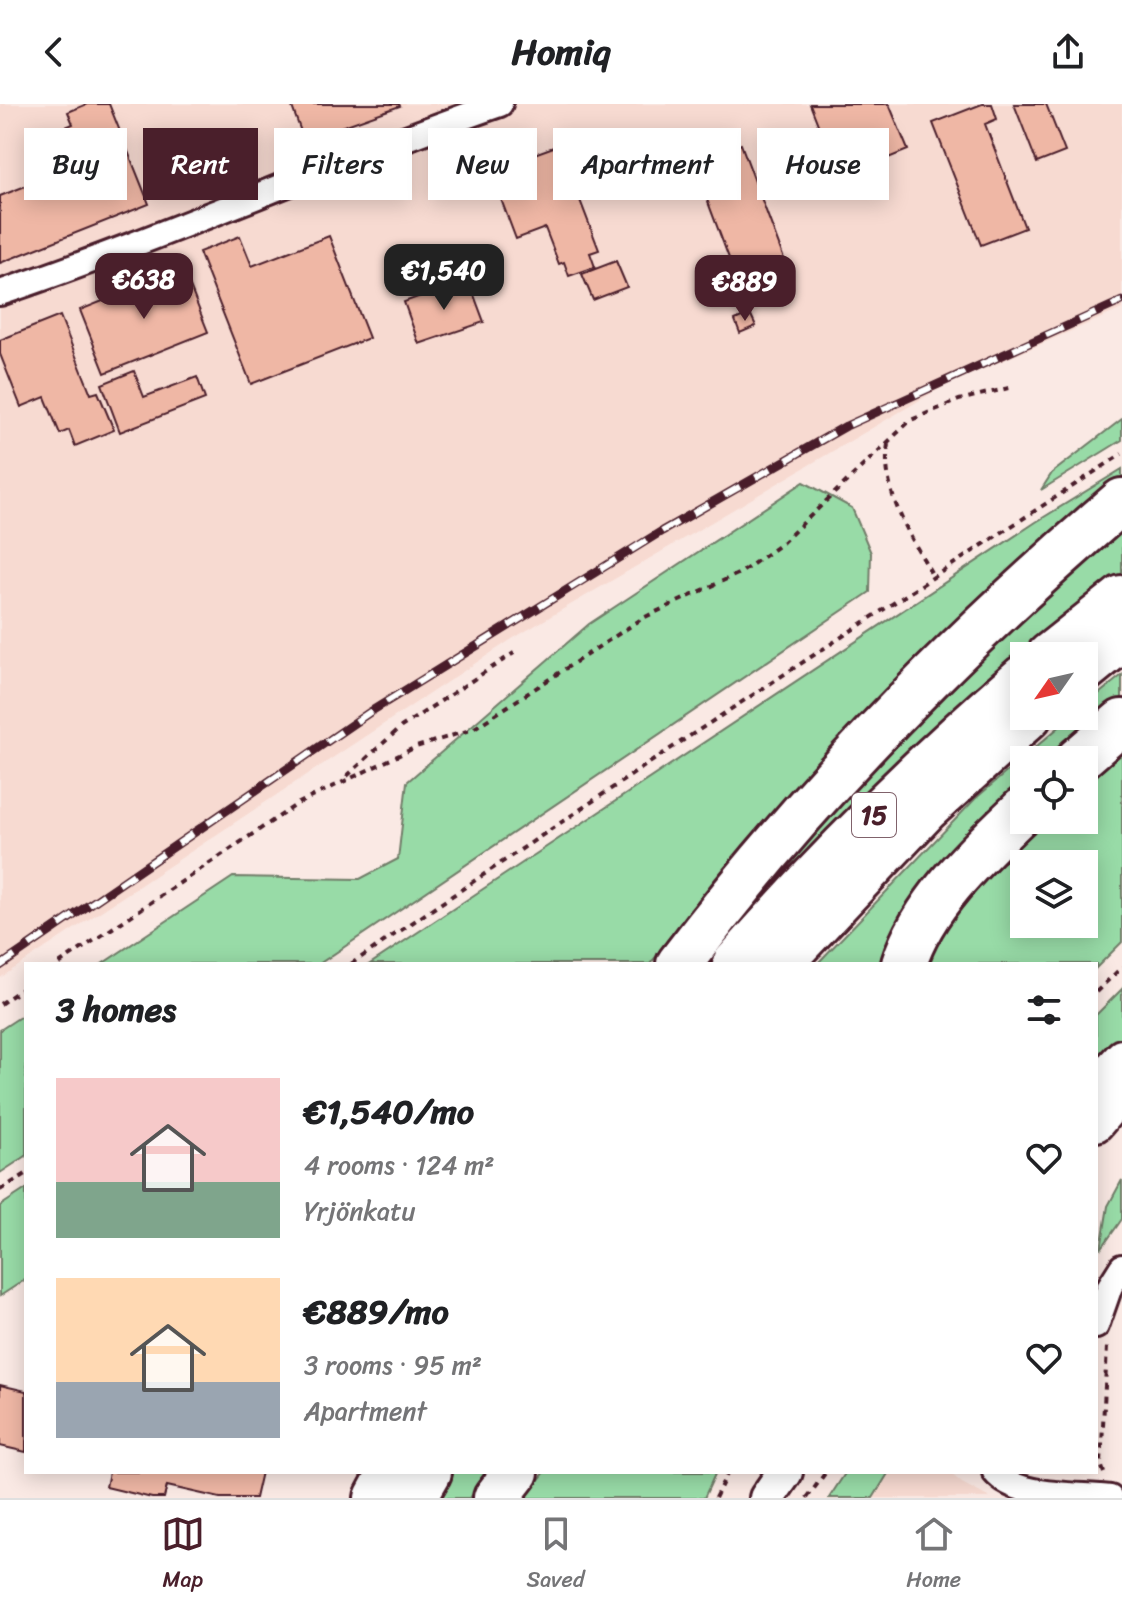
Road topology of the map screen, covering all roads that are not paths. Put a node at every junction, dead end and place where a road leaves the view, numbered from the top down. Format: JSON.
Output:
{"nodes":[{"id":1,"x":500,"y":104,"type":"edge"},
{"id":2,"x":0,"y":293,"type":"edge"},
{"id":3,"x":1122,"y":501,"type":"edge"},
{"id":4,"x":1122,"y":598,"type":"edge"},
{"id":5,"x":1122,"y":639,"type":"edge"},
{"id":6,"x":1067,"y":642,"type":"edge"},
{"id":7,"x":1098,"y":659,"type":"edge"},
{"id":8,"x":1010,"y":689,"type":"edge"},
{"id":9,"x":1122,"y":722,"type":"edge"},
{"id":10,"x":1014,"y":730,"type":"edge"},
{"id":11,"x":1094,"y":746,"type":"edge"},
{"id":12,"x":1010,"y":824,"type":"edge"},
{"id":13,"x":681,"y":962,"type":"edge"},
{"id":14,"x":737,"y":962,"type":"edge"},
{"id":15,"x":781,"y":962,"type":"edge"},
{"id":16,"x":905,"y":962,"type":"edge"},
{"id":17,"x":1122,"y":1057,"type":"edge"},
{"id":18,"x":1098,"y":1083,"type":"edge"},
{"id":19,"x":1122,"y":1093,"type":"edge"},
{"id":20,"x":1098,"y":1122,"type":"edge"},
{"id":21,"x":1122,"y":1267,"type":"edge"},
{"id":22,"x":1102,"y":1335,"type":"edge"},
{"id":23,"x":390,"y":1474,"type":"edge"},
{"id":24,"x":428,"y":1474,"type":"edge"},
{"id":25,"x":514,"y":1474,"type":"edge"},
{"id":26,"x":784,"y":1474,"type":"edge"},
{"id":27,"x":997,"y":1474,"type":"edge"},
{"id":28,"x":1096,"y":1486,"type":"edge"},
{"id":29,"x":377,"y":1498,"type":"edge"},
{"id":30,"x":414,"y":1498,"type":"edge"},
{"id":31,"x":496,"y":1498,"type":"edge"},
{"id":32,"x":767,"y":1498,"type":"edge"}],
"edges":[{"from":1,"to":2,"type":"street"},
{"from":3,"to":13,"type":"highway"},
{"from":4,"to":6,"type":"highway"},
{"from":5,"to":7,"type":"highway"},
{"from":8,"to":14,"type":"highway","number":"15"},
{"from":9,"to":11,"type":"highway"},
{"from":10,"to":15,"type":"highway","number":"15"},
{"from":12,"to":16,"type":"highway"},
{"from":17,"to":18,"type":"street"},
{"from":19,"to":20,"type":"street"},
{"from":21,"to":22,"type":"street"},
{"from":23,"to":29,"type":"highway"},
{"from":24,"to":30,"type":"highway"},
{"from":25,"to":31,"type":"highway"},
{"from":26,"to":32,"type":"street"},
{"from":27,"to":28,"type":"street"}]}
